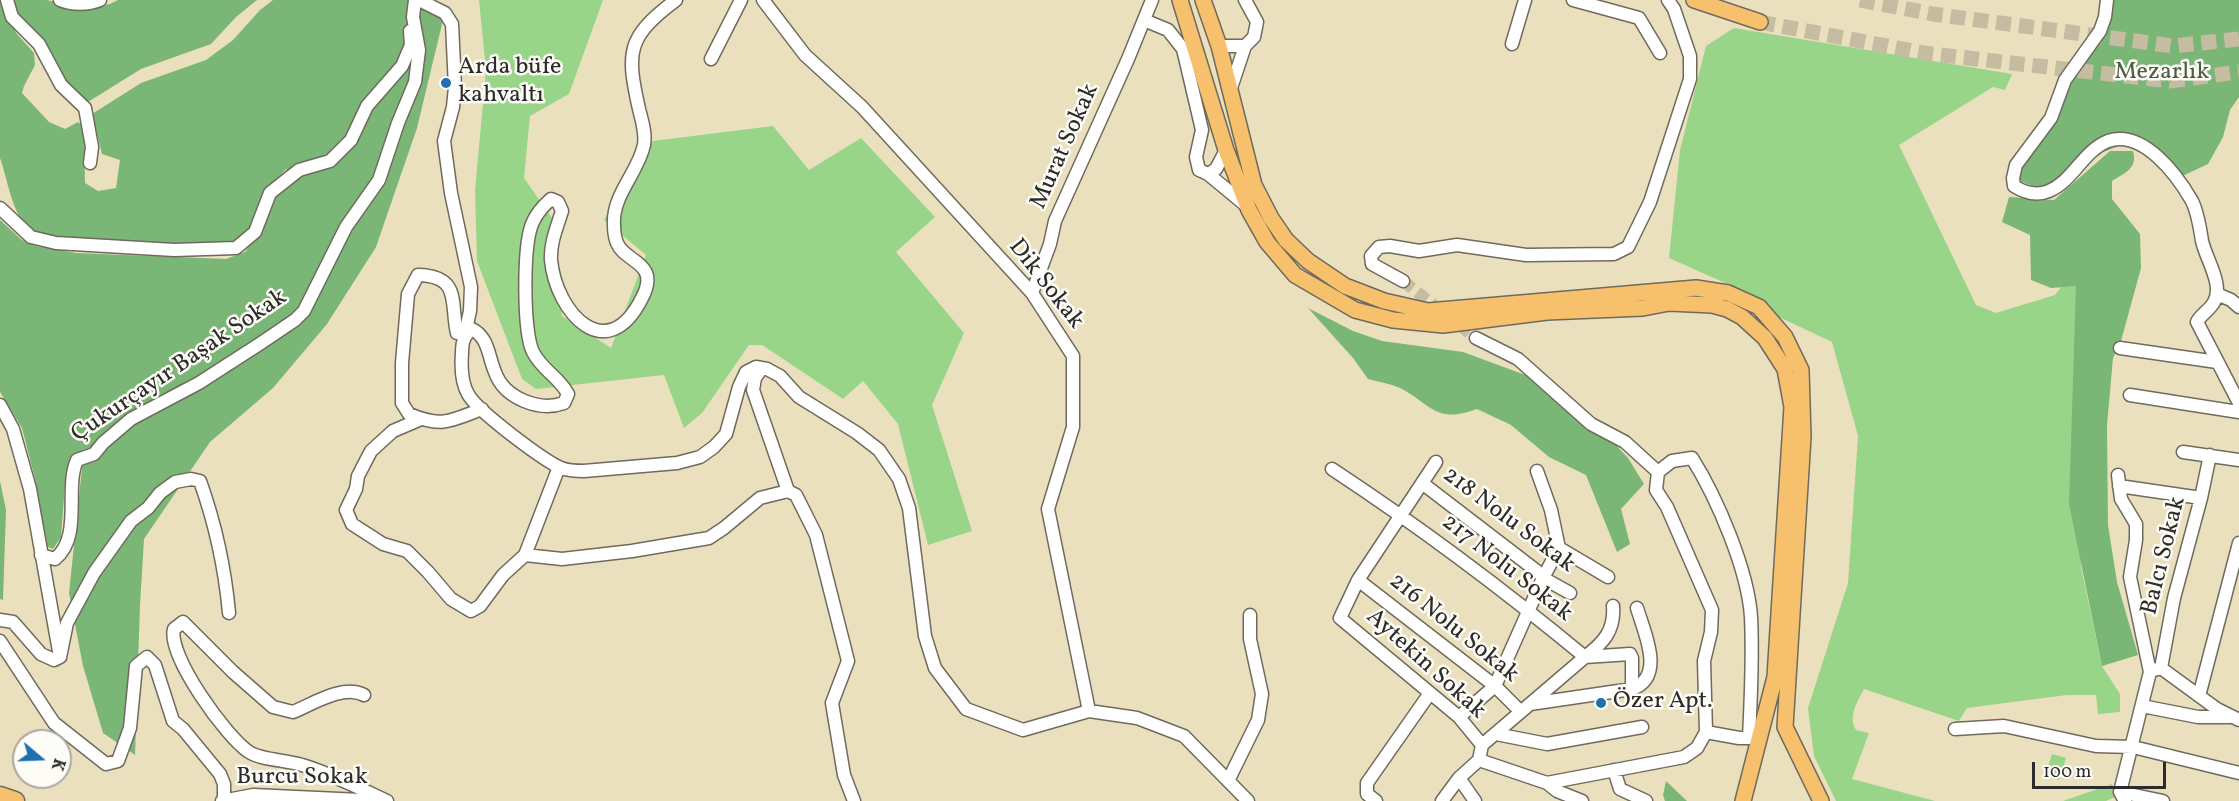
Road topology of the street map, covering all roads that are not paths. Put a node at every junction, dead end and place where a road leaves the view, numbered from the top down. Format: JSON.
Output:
{"nodes":[{"id":1,"x":7,"y":0,"type":"edge"},
{"id":2,"x":60,"y":0,"type":"edge"},
{"id":3,"x":100,"y":0,"type":"edge"},
{"id":4,"x":416,"y":0,"type":"edge"},
{"id":5,"x":676,"y":0,"type":"edge"},
{"id":6,"x":741,"y":0,"type":"edge"},
{"id":7,"x":763,"y":0,"type":"edge"},
{"id":8,"x":1152,"y":0,"type":"edge"},
{"id":9,"x":1180,"y":0,"type":"edge"},
{"id":10,"x":1203,"y":0,"type":"edge"},
{"id":11,"x":1245,"y":0,"type":"edge"},
{"id":12,"x":1524,"y":0,"type":"edge"},
{"id":13,"x":1574,"y":0,"type":"edge"},
{"id":14,"x":1668,"y":0,"type":"edge"},
{"id":15,"x":1695,"y":0,"type":"edge"},
{"id":16,"x":2107,"y":0,"type":"edge"},
{"id":17,"x":1144,"y":20,"type":"junction"},
{"id":18,"x":1760,"y":22,"type":"tunnel mouth"},
{"id":19,"x":1512,"y":44,"type":"dead end"},
{"id":20,"x":1245,"y":45,"type":"junction"},
{"id":21,"x":1219,"y":46,"type":"junction"},
{"id":22,"x":1660,"y":53,"type":"dead end"},
{"id":23,"x":711,"y":59,"type":"dead end"},
{"id":24,"x":1230,"y":90,"type":"junction"},
{"id":25,"x":1226,"y":150,"type":"junction"},
{"id":26,"x":90,"y":163,"type":"dead end"},
{"id":27,"x":1208,"y":174,"type":"junction"},
{"id":28,"x":1248,"y":207,"type":"junction"},
{"id":29,"x":0,"y":208,"type":"edge"},
{"id":30,"x":1403,"y":281,"type":"tunnel mouth"},
{"id":31,"x":1032,"y":293,"type":"junction"},
{"id":32,"x":2217,"y":294,"type":"junction"},
{"id":33,"x":2239,"y":307,"type":"edge"},
{"id":34,"x":465,"y":334,"type":"junction"},
{"id":35,"x":1476,"y":339,"type":"tunnel mouth"},
{"id":36,"x":2120,"y":348,"type":"dead end"},
{"id":37,"x":2217,"y":362,"type":"junction"},
{"id":38,"x":762,"y":368,"type":"junction"},
{"id":39,"x":2130,"y":395,"type":"dead end"},
{"id":40,"x":2239,"y":403,"type":"edge"},
{"id":41,"x":0,"y":405,"type":"edge"},
{"id":42,"x":482,"y":409,"type":"junction"},
{"id":43,"x":2239,"y":412,"type":"edge"},
{"id":44,"x":421,"y":419,"type":"junction"},
{"id":45,"x":2183,"y":452,"type":"dead end"},
{"id":46,"x":2210,"y":455,"type":"junction"},
{"id":47,"x":2239,"y":460,"type":"edge"},
{"id":48,"x":1436,"y":462,"type":"dead end"},
{"id":49,"x":559,"y":467,"type":"junction"},
{"id":50,"x":1332,"y":469,"type":"dead end"},
{"id":51,"x":1537,"y":471,"type":"dead end"},
{"id":52,"x":1658,"y":472,"type":"junction"},
{"id":53,"x":1422,"y":483,"type":"junction"},
{"id":54,"x":788,"y":491,"type":"junction"},
{"id":55,"x":2201,"y":498,"type":"junction"},
{"id":56,"x":1401,"y":514,"type":"junction"},
{"id":57,"x":2239,"y":543,"type":"edge"},
{"id":58,"x":1559,"y":548,"type":"junction"},
{"id":59,"x":41,"y":555,"type":"junction"},
{"id":60,"x":525,"y":555,"type":"junction"},
{"id":61,"x":1608,"y":577,"type":"dead end"},
{"id":62,"x":1543,"y":578,"type":"junction"},
{"id":63,"x":1358,"y":580,"type":"junction"},
{"id":64,"x":1570,"y":593,"type":"dead end"},
{"id":65,"x":1613,"y":606,"type":"dead end"},
{"id":66,"x":1637,"y":608,"type":"dead end"},
{"id":67,"x":1529,"y":611,"type":"junction"},
{"id":68,"x":229,"y":613,"type":"dead end"},
{"id":69,"x":1250,"y":615,"type":"dead end"},
{"id":70,"x":0,"y":620,"type":"edge"},
{"id":71,"x":0,"y":641,"type":"edge"},
{"id":72,"x":60,"y":657,"type":"junction"},
{"id":73,"x":1585,"y":657,"type":"junction"},
{"id":74,"x":2155,"y":670,"type":"junction"},
{"id":75,"x":1495,"y":686,"type":"junction"},
{"id":76,"x":1632,"y":689,"type":"junction"},
{"id":77,"x":1430,"y":693,"type":"junction"},
{"id":78,"x":364,"y":695,"type":"dead end"},
{"id":79,"x":2199,"y":696,"type":"junction"},
{"id":80,"x":2142,"y":706,"type":"junction"},
{"id":81,"x":1524,"y":708,"type":"junction"},
{"id":82,"x":1089,"y":711,"type":"junction"},
{"id":83,"x":1459,"y":717,"type":"junction"},
{"id":84,"x":2236,"y":718,"type":"edge"},
{"id":85,"x":1642,"y":727,"type":"dead end"},
{"id":86,"x":1955,"y":729,"type":"dead end"},
{"id":87,"x":1706,"y":732,"type":"junction"},
{"id":88,"x":1496,"y":734,"type":"junction"},
{"id":89,"x":1482,"y":745,"type":"junction"},
{"id":90,"x":2133,"y":747,"type":"junction"},
{"id":91,"x":1479,"y":760,"type":"junction"},
{"id":92,"x":1614,"y":770,"type":"junction"},
{"id":93,"x":2239,"y":773,"type":"edge"},
{"id":94,"x":1459,"y":778,"type":"junction"},
{"id":95,"x":1228,"y":781,"type":"junction"},
{"id":96,"x":1547,"y":783,"type":"junction"},
{"id":97,"x":0,"y":796,"type":"edge"},
{"id":98,"x":1560,"y":796,"type":"edge"},
{"id":99,"x":2122,"y":796,"type":"edge"},
{"id":100,"x":223,"y":800,"type":"edge"},
{"id":101,"x":15,"y":801,"type":"edge"},
{"id":102,"x":382,"y":801,"type":"edge"},
{"id":103,"x":387,"y":801,"type":"edge"},
{"id":104,"x":854,"y":801,"type":"edge"},
{"id":105,"x":1248,"y":801,"type":"edge"},
{"id":106,"x":1376,"y":801,"type":"edge"},
{"id":107,"x":1442,"y":801,"type":"edge"},
{"id":108,"x":1475,"y":801,"type":"edge"},
{"id":109,"x":1582,"y":801,"type":"edge"},
{"id":110,"x":1646,"y":801,"type":"edge"},
{"id":111,"x":1743,"y":801,"type":"edge"},
{"id":112,"x":1821,"y":801,"type":"edge"},
{"id":113,"x":2163,"y":801,"type":"edge"}],
"edges":[{"from":1,"to":26,"type":"street"},
{"from":2,"to":3,"type":"street"},
{"from":4,"to":29,"type":"street"},
{"from":4,"to":34,"type":"street"},
{"from":4,"to":59,"type":"street","name":"Çukurçayır Başak Sokak"},
{"from":5,"to":34,"type":"street"},
{"from":6,"to":23,"type":"street"},
{"from":7,"to":31,"type":"street","name":"Dik Sokak"},
{"from":8,"to":17,"type":"street","name":"Murat Sokak"},
{"from":9,"to":25,"type":"main road"},
{"from":10,"to":21,"type":"main road"},
{"from":11,"to":20,"type":"street"},
{"from":12,"to":19,"type":"street"},
{"from":13,"to":22,"type":"street"},
{"from":14,"to":30,"type":"street"},
{"from":15,"to":18,"type":"main road"},
{"from":16,"to":32,"type":"street"},
{"from":17,"to":27,"type":"street"},
{"from":17,"to":31,"type":"street","name":"Murat Sokak"},
{"from":20,"to":21,"type":"street"},
{"from":20,"to":24,"type":"street"},
{"from":21,"to":24,"type":"main road"},
{"from":24,"to":112,"type":"main road"},
{"from":25,"to":27,"type":"street"},
{"from":25,"to":28,"type":"main road"},
{"from":27,"to":28,"type":"street"},
{"from":28,"to":111,"type":"main road"},
{"from":31,"to":82,"type":"street","name":"Dik Sokak"},
{"from":32,"to":33,"type":"street"},
{"from":32,"to":37,"type":"street"},
{"from":34,"to":42,"type":"street"},
{"from":34,"to":44,"type":"street"},
{"from":35,"to":52,"type":"street"},
{"from":36,"to":37,"type":"street"},
{"from":37,"to":40,"type":"street"},
{"from":38,"to":49,"type":"street"},
{"from":38,"to":54,"type":"street"},
{"from":38,"to":82,"type":"street"},
{"from":39,"to":43,"type":"street"},
{"from":41,"to":59,"type":"street"},
{"from":42,"to":44,"type":"street"},
{"from":42,"to":49,"type":"street"},
{"from":44,"to":60,"type":"street"},
{"from":45,"to":46,"type":"street"},
{"from":46,"to":47,"type":"street"},
{"from":46,"to":55,"type":"street","name":"Balcı Sokak"},
{"from":48,"to":53,"type":"street"},
{"from":49,"to":60,"type":"street"},
{"from":50,"to":56,"type":"street","name":"217 Nolu Sokak"},
{"from":51,"to":58,"type":"street"},
{"from":52,"to":87,"type":"street"},
{"from":52,"to":87,"type":"street"},
{"from":53,"to":56,"type":"street"},
{"from":53,"to":62,"type":"street","name":"218 Nolu Sokak"},
{"from":54,"to":60,"type":"street"},
{"from":54,"to":104,"type":"street"},
{"from":55,"to":74,"type":"street","name":"Balcı Sokak"},
{"from":55,"to":74,"type":"street"},
{"from":56,"to":63,"type":"street"},
{"from":56,"to":67,"type":"street","name":"217 Nolu Sokak"},
{"from":57,"to":79,"type":"street"},
{"from":58,"to":61,"type":"street"},
{"from":58,"to":62,"type":"street"},
{"from":59,"to":72,"type":"street"},
{"from":62,"to":64,"type":"street","name":"218 Nolu Sokak"},
{"from":62,"to":67,"type":"street"},
{"from":63,"to":75,"type":"street","name":"216 Nolu Sokak"},
{"from":63,"to":77,"type":"street","name":"Aytekin Sokak"},
{"from":65,"to":73,"type":"street"},
{"from":66,"to":76,"type":"street"},
{"from":67,"to":73,"type":"street","name":"217 Nolu Sokak"},
{"from":67,"to":75,"type":"street"},
{"from":68,"to":72,"type":"street"},
{"from":69,"to":95,"type":"street"},
{"from":70,"to":72,"type":"street"},
{"from":71,"to":100,"type":"street"},
{"from":73,"to":76,"type":"street"},
{"from":73,"to":81,"type":"street"},
{"from":74,"to":79,"type":"street"},
{"from":74,"to":80,"type":"street","name":"Balcı Sokak"},
{"from":75,"to":81,"type":"street","name":"216 Nolu Sokak"},
{"from":75,"to":83,"type":"street"},
{"from":76,"to":81,"type":"street"},
{"from":77,"to":83,"type":"street","name":"Aytekin Sokak"},
{"from":77,"to":106,"type":"street"},
{"from":78,"to":103,"type":"street"},
{"from":79,"to":84,"type":"street"},
{"from":80,"to":84,"type":"street"},
{"from":80,"to":90,"type":"street","name":"Balcı Sokak"},
{"from":81,"to":88,"type":"street"},
{"from":82,"to":95,"type":"street"},
{"from":83,"to":89,"type":"street","name":"Aytekin Sokak"},
{"from":85,"to":88,"type":"street"},
{"from":86,"to":90,"type":"street"},
{"from":87,"to":92,"type":"street"},
{"from":88,"to":89,"type":"street"},
{"from":89,"to":91,"type":"street"},
{"from":90,"to":93,"type":"street"},
{"from":90,"to":99,"type":"street","name":"Balcı Sokak"},
{"from":91,"to":94,"type":"street"},
{"from":91,"to":96,"type":"street"},
{"from":92,"to":96,"type":"street"},
{"from":92,"to":110,"type":"street"},
{"from":94,"to":107,"type":"street"},
{"from":94,"to":108,"type":"street"},
{"from":95,"to":105,"type":"street"},
{"from":96,"to":98,"type":"street"},
{"from":97,"to":101,"type":"highway"},
{"from":98,"to":109,"type":"street"},
{"from":99,"to":113,"type":"street"},
{"from":100,"to":102,"type":"street","name":"Burcu Sokak"}]}
